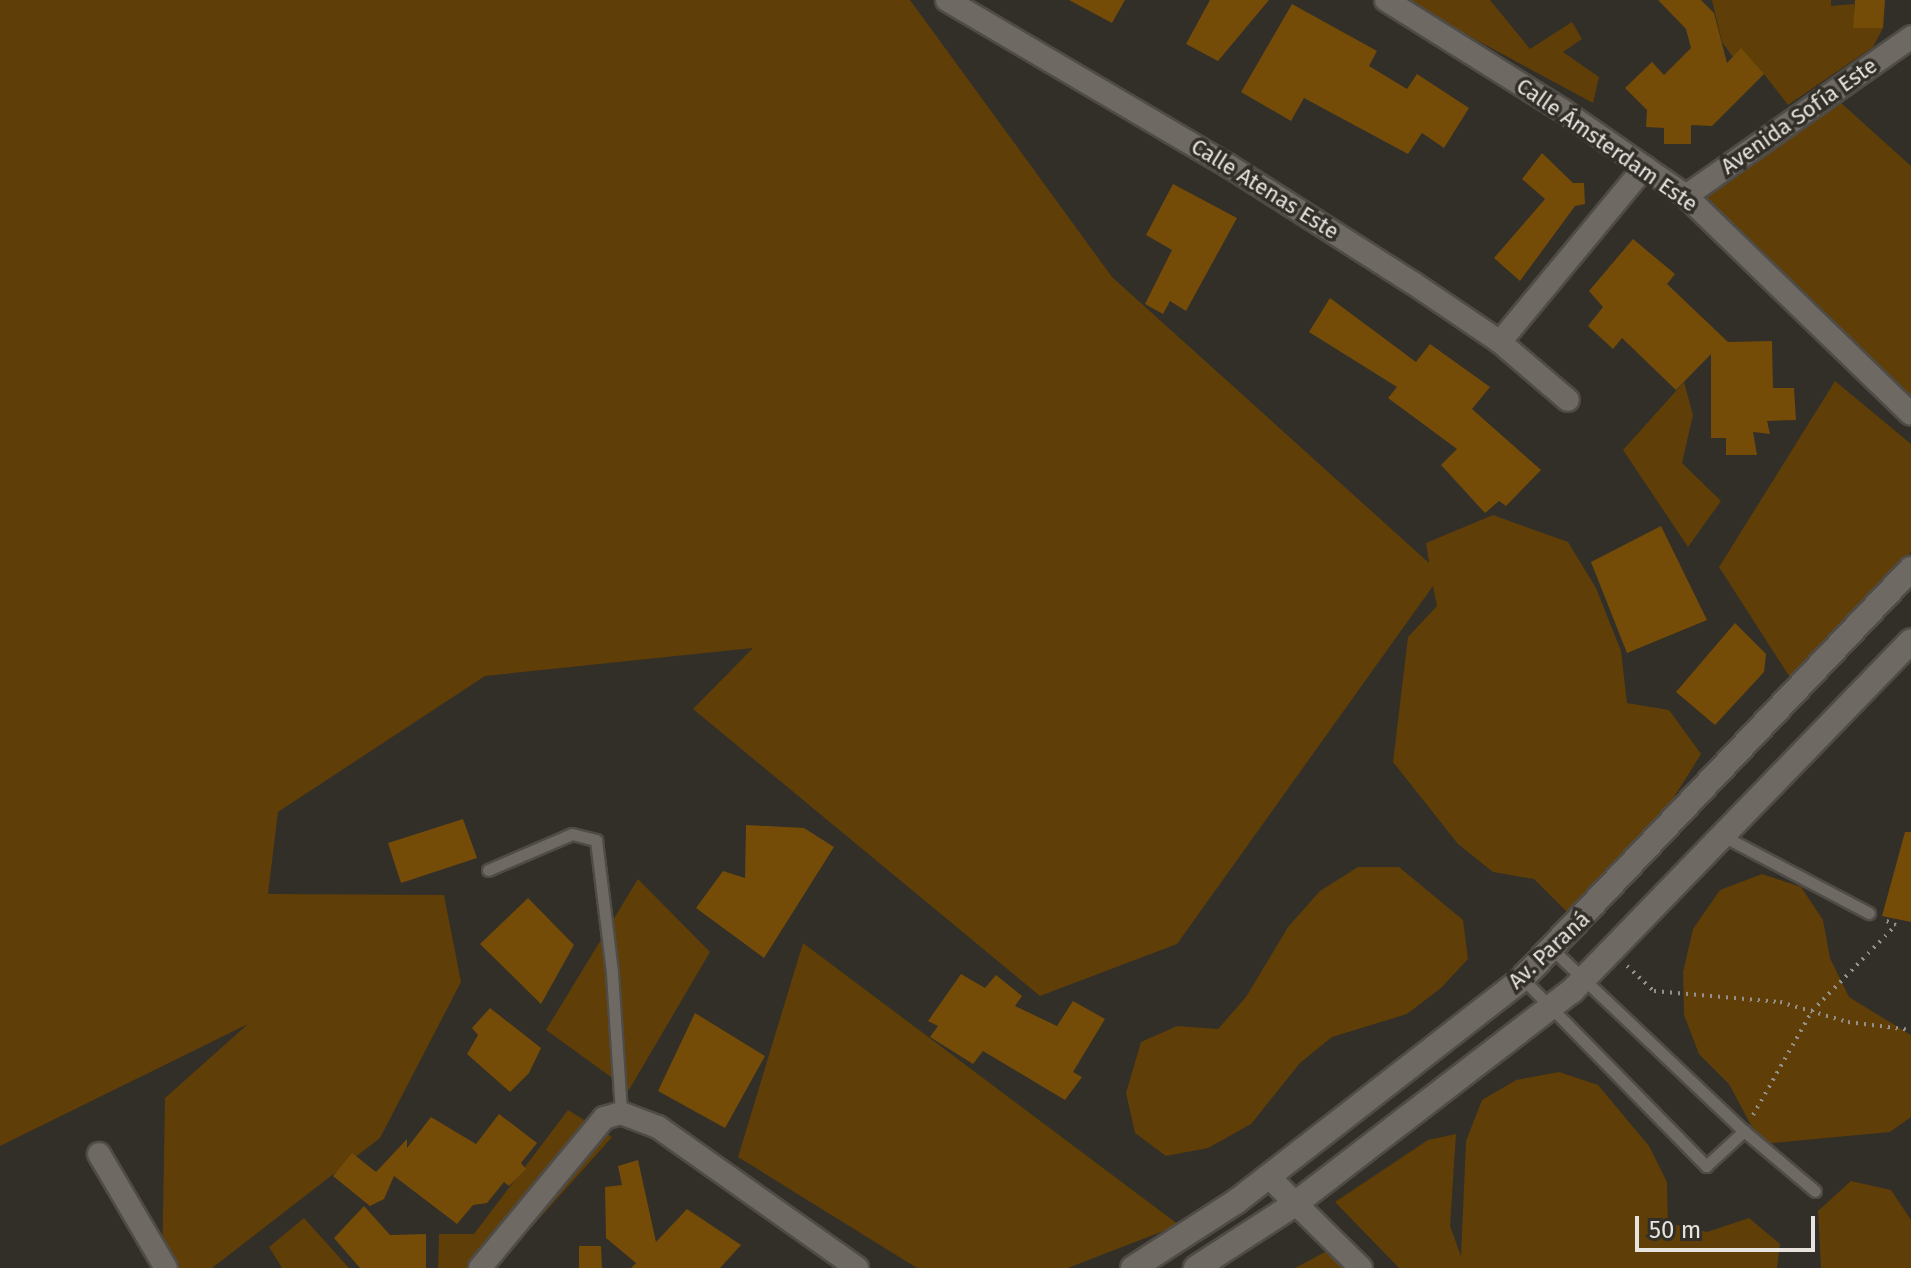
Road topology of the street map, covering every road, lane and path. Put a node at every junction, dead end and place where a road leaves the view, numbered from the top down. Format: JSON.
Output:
{"nodes":[{"id":1,"x":947,"y":0,"type":"edge"},
{"id":2,"x":1386,"y":0,"type":"edge"},
{"id":3,"x":1911,"y":37,"type":"edge"},
{"id":4,"x":1645,"y":167,"type":"junction"},
{"id":5,"x":1686,"y":196,"type":"junction"},
{"id":6,"x":1500,"y":342,"type":"junction"},
{"id":7,"x":1568,"y":400,"type":"dead end"},
{"id":8,"x":1911,"y":414,"type":"edge"},
{"id":9,"x":1911,"y":569,"type":"edge"},
{"id":10,"x":1911,"y":641,"type":"edge"},
{"id":11,"x":1723,"y":836,"type":"junction"},
{"id":12,"x":488,"y":870,"type":"dead end"},
{"id":13,"x":1869,"y":913,"type":"dead end"},
{"id":14,"x":1896,"y":925,"type":"dead end"},
{"id":15,"x":1553,"y":950,"type":"junction"},
{"id":16,"x":1611,"y":951,"type":"junction"},
{"id":17,"x":1523,"y":978,"type":"junction"},
{"id":18,"x":1583,"y":981,"type":"junction"},
{"id":19,"x":1551,"y":1009,"type":"junction"},
{"id":20,"x":1812,"y":1011,"type":"junction"},
{"id":21,"x":1911,"y":1030,"type":"edge"},
{"id":22,"x":621,"y":1113,"type":"junction"},
{"id":23,"x":1744,"y":1131,"type":"junction"},
{"id":24,"x":99,"y":1154,"type":"dead end"},
{"id":25,"x":1268,"y":1176,"type":"junction"},
{"id":26,"x":1815,"y":1191,"type":"dead end"},
{"id":27,"x":1295,"y":1204,"type":"junction"},
{"id":28,"x":166,"y":1268,"type":"edge"},
{"id":29,"x":480,"y":1268,"type":"edge"},
{"id":30,"x":857,"y":1268,"type":"edge"},
{"id":31,"x":1133,"y":1268,"type":"edge"},
{"id":32,"x":1196,"y":1268,"type":"edge"},
{"id":33,"x":1361,"y":1268,"type":"edge"}],
"edges":[{"from":1,"to":6,"type":"street","name":"Calle Atenas Este"},
{"from":2,"to":4,"type":"street","name":"Calle Ámsterdam Este"},
{"from":3,"to":5,"type":"street","name":"Avenida Sofía Este"},
{"from":4,"to":5,"type":"street","name":"Calle Ámsterdam Este"},
{"from":4,"to":6,"type":"street"},
{"from":5,"to":8,"type":"street","name":"Calle Ámsterdam Este"},
{"from":6,"to":7,"type":"street","name":"Calle Atenas Este"},
{"from":9,"to":15,"type":"street","name":"Av. Paraná"},
{"from":10,"to":11,"type":"street","name":"Av. Paraná"},
{"from":11,"to":13,"type":"lane"},
{"from":11,"to":16,"type":"street","name":"Av. Paraná"},
{"from":12,"to":22,"type":"lane"},
{"from":14,"to":20,"type":"path"},
{"from":15,"to":17,"type":"street","name":"Av. Paraná"},
{"from":15,"to":18,"type":"lane"},
{"from":16,"to":18,"type":"street","name":"Av. Paraná"},
{"from":16,"to":20,"type":"path"},
{"from":17,"to":19,"type":"lane"},
{"from":17,"to":25,"type":"street","name":"Av. Paraná"},
{"from":18,"to":19,"type":"street","name":"Av. Paraná"},
{"from":18,"to":23,"type":"lane"},
{"from":19,"to":23,"type":"lane"},
{"from":19,"to":27,"type":"street","name":"Av. Paraná"},
{"from":20,"to":21,"type":"path"},
{"from":20,"to":23,"type":"path"},
{"from":22,"to":29,"type":"street"},
{"from":22,"to":30,"type":"street"},
{"from":23,"to":26,"type":"lane"},
{"from":24,"to":28,"type":"street"},
{"from":25,"to":27,"type":"street"},
{"from":25,"to":31,"type":"street","name":"Av. Paraná"},
{"from":27,"to":32,"type":"street","name":"Av. Paraná"},
{"from":27,"to":33,"type":"street"}]}
